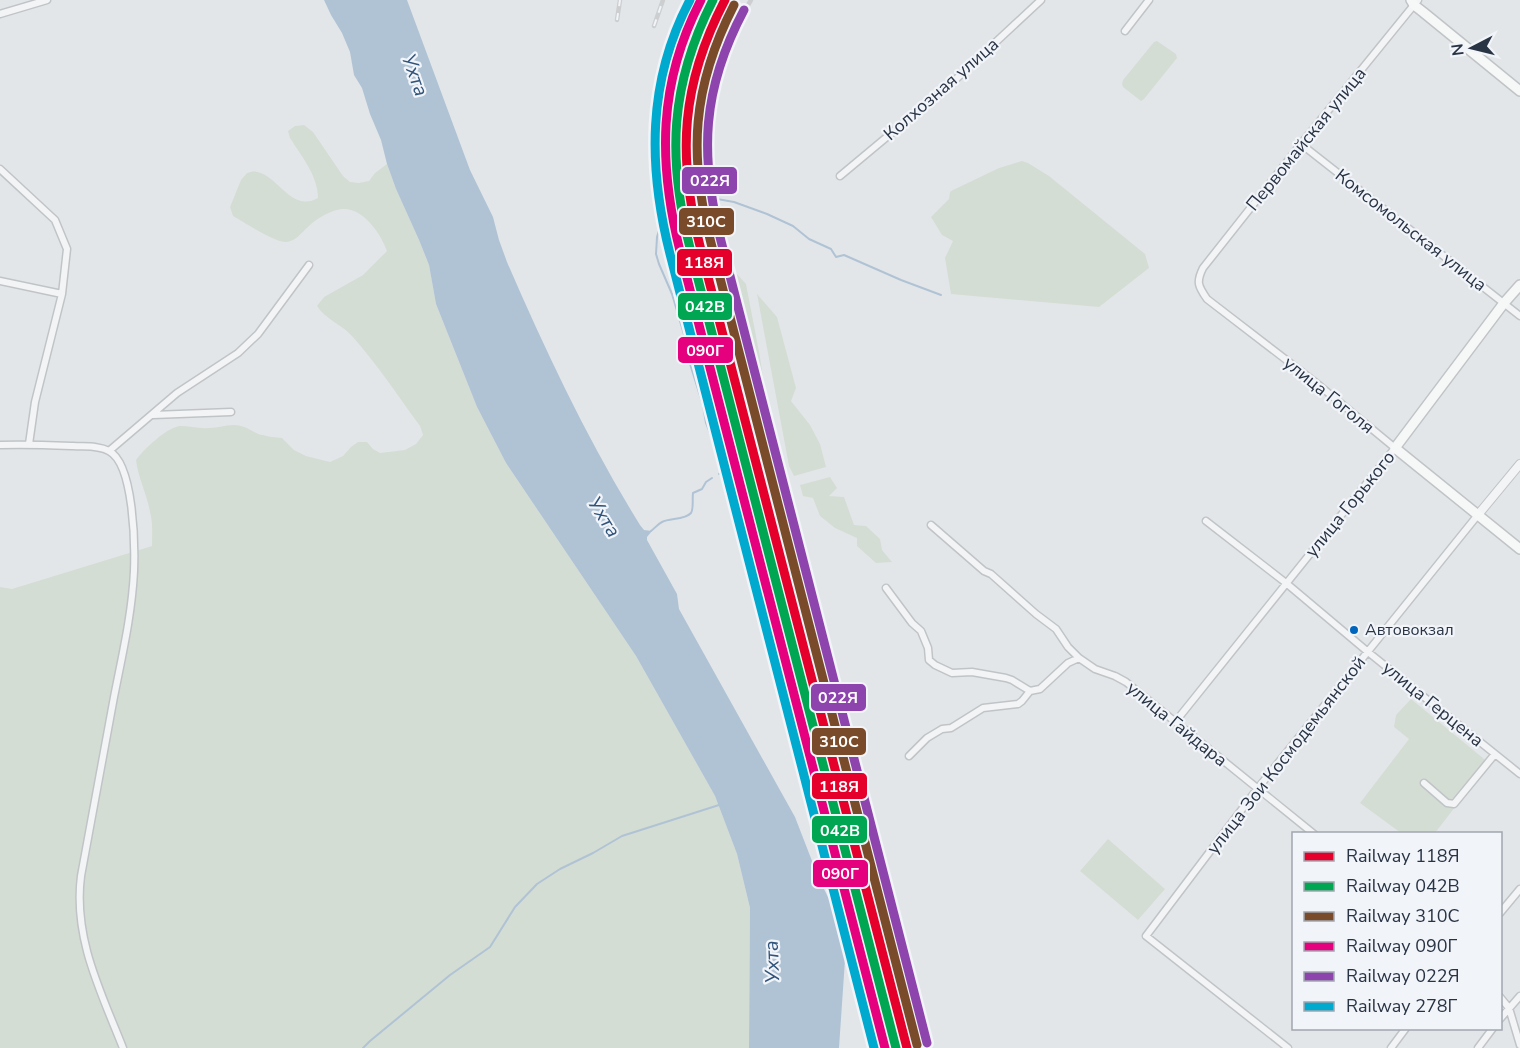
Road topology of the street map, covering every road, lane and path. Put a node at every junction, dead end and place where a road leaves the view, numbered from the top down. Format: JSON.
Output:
{"nodes":[{"id":1,"x":47,"y":0,"type":"edge"},
{"id":2,"x":1041,"y":0,"type":"edge"},
{"id":3,"x":1149,"y":0,"type":"edge"},
{"id":4,"x":1413,"y":1,"type":"edge"},
{"id":5,"x":0,"y":14,"type":"edge"},
{"id":6,"x":1125,"y":31,"type":"dead end"},
{"id":7,"x":1520,"y":91,"type":"edge"},
{"id":8,"x":1301,"y":144,"type":"junction"},
{"id":9,"x":0,"y":169,"type":"edge"},
{"id":10,"x":840,"y":177,"type":"dead end"},
{"id":11,"x":309,"y":265,"type":"dead end"},
{"id":12,"x":0,"y":281,"type":"edge"},
{"id":13,"x":1198,"y":282,"type":"joint"},
{"id":14,"x":1520,"y":285,"type":"edge"},
{"id":15,"x":62,"y":294,"type":"junction"},
{"id":16,"x":1504,"y":303,"type":"junction"},
{"id":17,"x":1520,"y":316,"type":"edge"},
{"id":18,"x":231,"y":412,"type":"dead end"},
{"id":19,"x":153,"y":415,"type":"junction"},
{"id":20,"x":29,"y":444,"type":"junction"},
{"id":21,"x":0,"y":445,"type":"edge"},
{"id":22,"x":1395,"y":448,"type":"junction"},
{"id":23,"x":110,"y":451,"type":"junction"},
{"id":24,"x":1520,"y":464,"type":"edge"},
{"id":25,"x":1477,"y":516,"type":"junction"},
{"id":26,"x":1206,"y":520,"type":"dead end"},
{"id":27,"x":931,"y":525,"type":"dead end"},
{"id":28,"x":1520,"y":549,"type":"edge"},
{"id":29,"x":1286,"y":583,"type":"junction"},
{"id":30,"x":886,"y":588,"type":"dead end"},
{"id":31,"x":1368,"y":651,"type":"junction"},
{"id":32,"x":1079,"y":658,"type":"junction"},
{"id":33,"x":1030,"y":691,"type":"junction"},
{"id":34,"x":1176,"y":721,"type":"junction"},
{"id":35,"x":1495,"y":754,"type":"junction"},
{"id":36,"x":909,"y":756,"type":"dead end"},
{"id":37,"x":1520,"y":774,"type":"edge"},
{"id":38,"x":1424,"y":783,"type":"dead end"},
{"id":39,"x":1258,"y":788,"type":"junction"},
{"id":40,"x":1312,"y":832,"type":"edge"},
{"id":41,"x":1520,"y":888,"type":"edge"},
{"id":42,"x":1502,"y":910,"type":"edge"},
{"id":43,"x":1520,"y":996,"type":"edge"},
{"id":44,"x":1502,"y":999,"type":"edge"},
{"id":45,"x":1509,"y":1008,"type":"junction"},
{"id":46,"x":1502,"y":1017,"type":"edge"},
{"id":47,"x":1406,"y":1030,"type":"edge"},
{"id":48,"x":1492,"y":1030,"type":"edge"},
{"id":49,"x":1520,"y":1045,"type":"edge"},
{"id":50,"x":123,"y":1048,"type":"edge"},
{"id":51,"x":1288,"y":1048,"type":"edge"},
{"id":52,"x":1390,"y":1048,"type":"edge"},
{"id":53,"x":1478,"y":1048,"type":"edge"}],
"edges":[{"from":1,"to":5,"type":"street"},
{"from":2,"to":10,"type":"street","name":"Колхозная улица"},
{"from":3,"to":6,"type":"street"},
{"from":4,"to":7,"type":"main road"},
{"from":4,"to":8,"type":"street","name":"Первомайская улица"},
{"from":8,"to":13,"type":"street","name":"Первомайская улица"},
{"from":8,"to":16,"type":"street","name":"Комсомольская улица"},
{"from":9,"to":15,"type":"street"},
{"from":11,"to":19,"type":"street"},
{"from":12,"to":15,"type":"street"},
{"from":13,"to":22,"type":"street","name":"улица Гоголя"},
{"from":14,"to":16,"type":"main road","name":"улица Горького"},
{"from":15,"to":20,"type":"street"},
{"from":16,"to":17,"type":"street","name":"Комсомольская улица"},
{"from":16,"to":22,"type":"main road","name":"улица Горького"},
{"from":18,"to":19,"type":"street"},
{"from":19,"to":23,"type":"street"},
{"from":20,"to":21,"type":"street"},
{"from":20,"to":23,"type":"street"},
{"from":22,"to":25,"type":"main road","name":"улица Гоголя"},
{"from":22,"to":29,"type":"street","name":"улица Горького"},
{"from":23,"to":50,"type":"street"},
{"from":24,"to":25,"type":"street","name":"улица Зои Космодемьянской"},
{"from":25,"to":28,"type":"main road","name":"улица Гоголя"},
{"from":25,"to":31,"type":"street","name":"улица Зои Космодемьянской"},
{"from":26,"to":29,"type":"street","name":"улица Герцена"},
{"from":27,"to":32,"type":"street","name":"улица Гайдара"},
{"from":29,"to":31,"type":"street","name":"улица Герцена"},
{"from":29,"to":34,"type":"street","name":"улица Горького"},
{"from":30,"to":33,"type":"street"},
{"from":31,"to":35,"type":"street","name":"улица Герцена"},
{"from":31,"to":39,"type":"street","name":"улица Зои Космодемьянской"},
{"from":32,"to":33,"type":"street"},
{"from":32,"to":34,"type":"street","name":"улица Гайдара"},
{"from":33,"to":36,"type":"street"},
{"from":34,"to":39,"type":"street","name":"улица Гайдара"},
{"from":35,"to":37,"type":"street","name":"улица Герцена"},
{"from":35,"to":38,"type":"street"},
{"from":39,"to":40,"type":"street","name":"улица Гайдара"},
{"from":39,"to":51,"type":"street","name":"улица Зои Космодемьянской"},
{"from":41,"to":42,"type":"street"},
{"from":43,"to":45,"type":"street"},
{"from":44,"to":45,"type":"street"},
{"from":45,"to":46,"type":"street"},
{"from":45,"to":49,"type":"street"},
{"from":47,"to":52,"type":"street"},
{"from":48,"to":53,"type":"street"}]}
